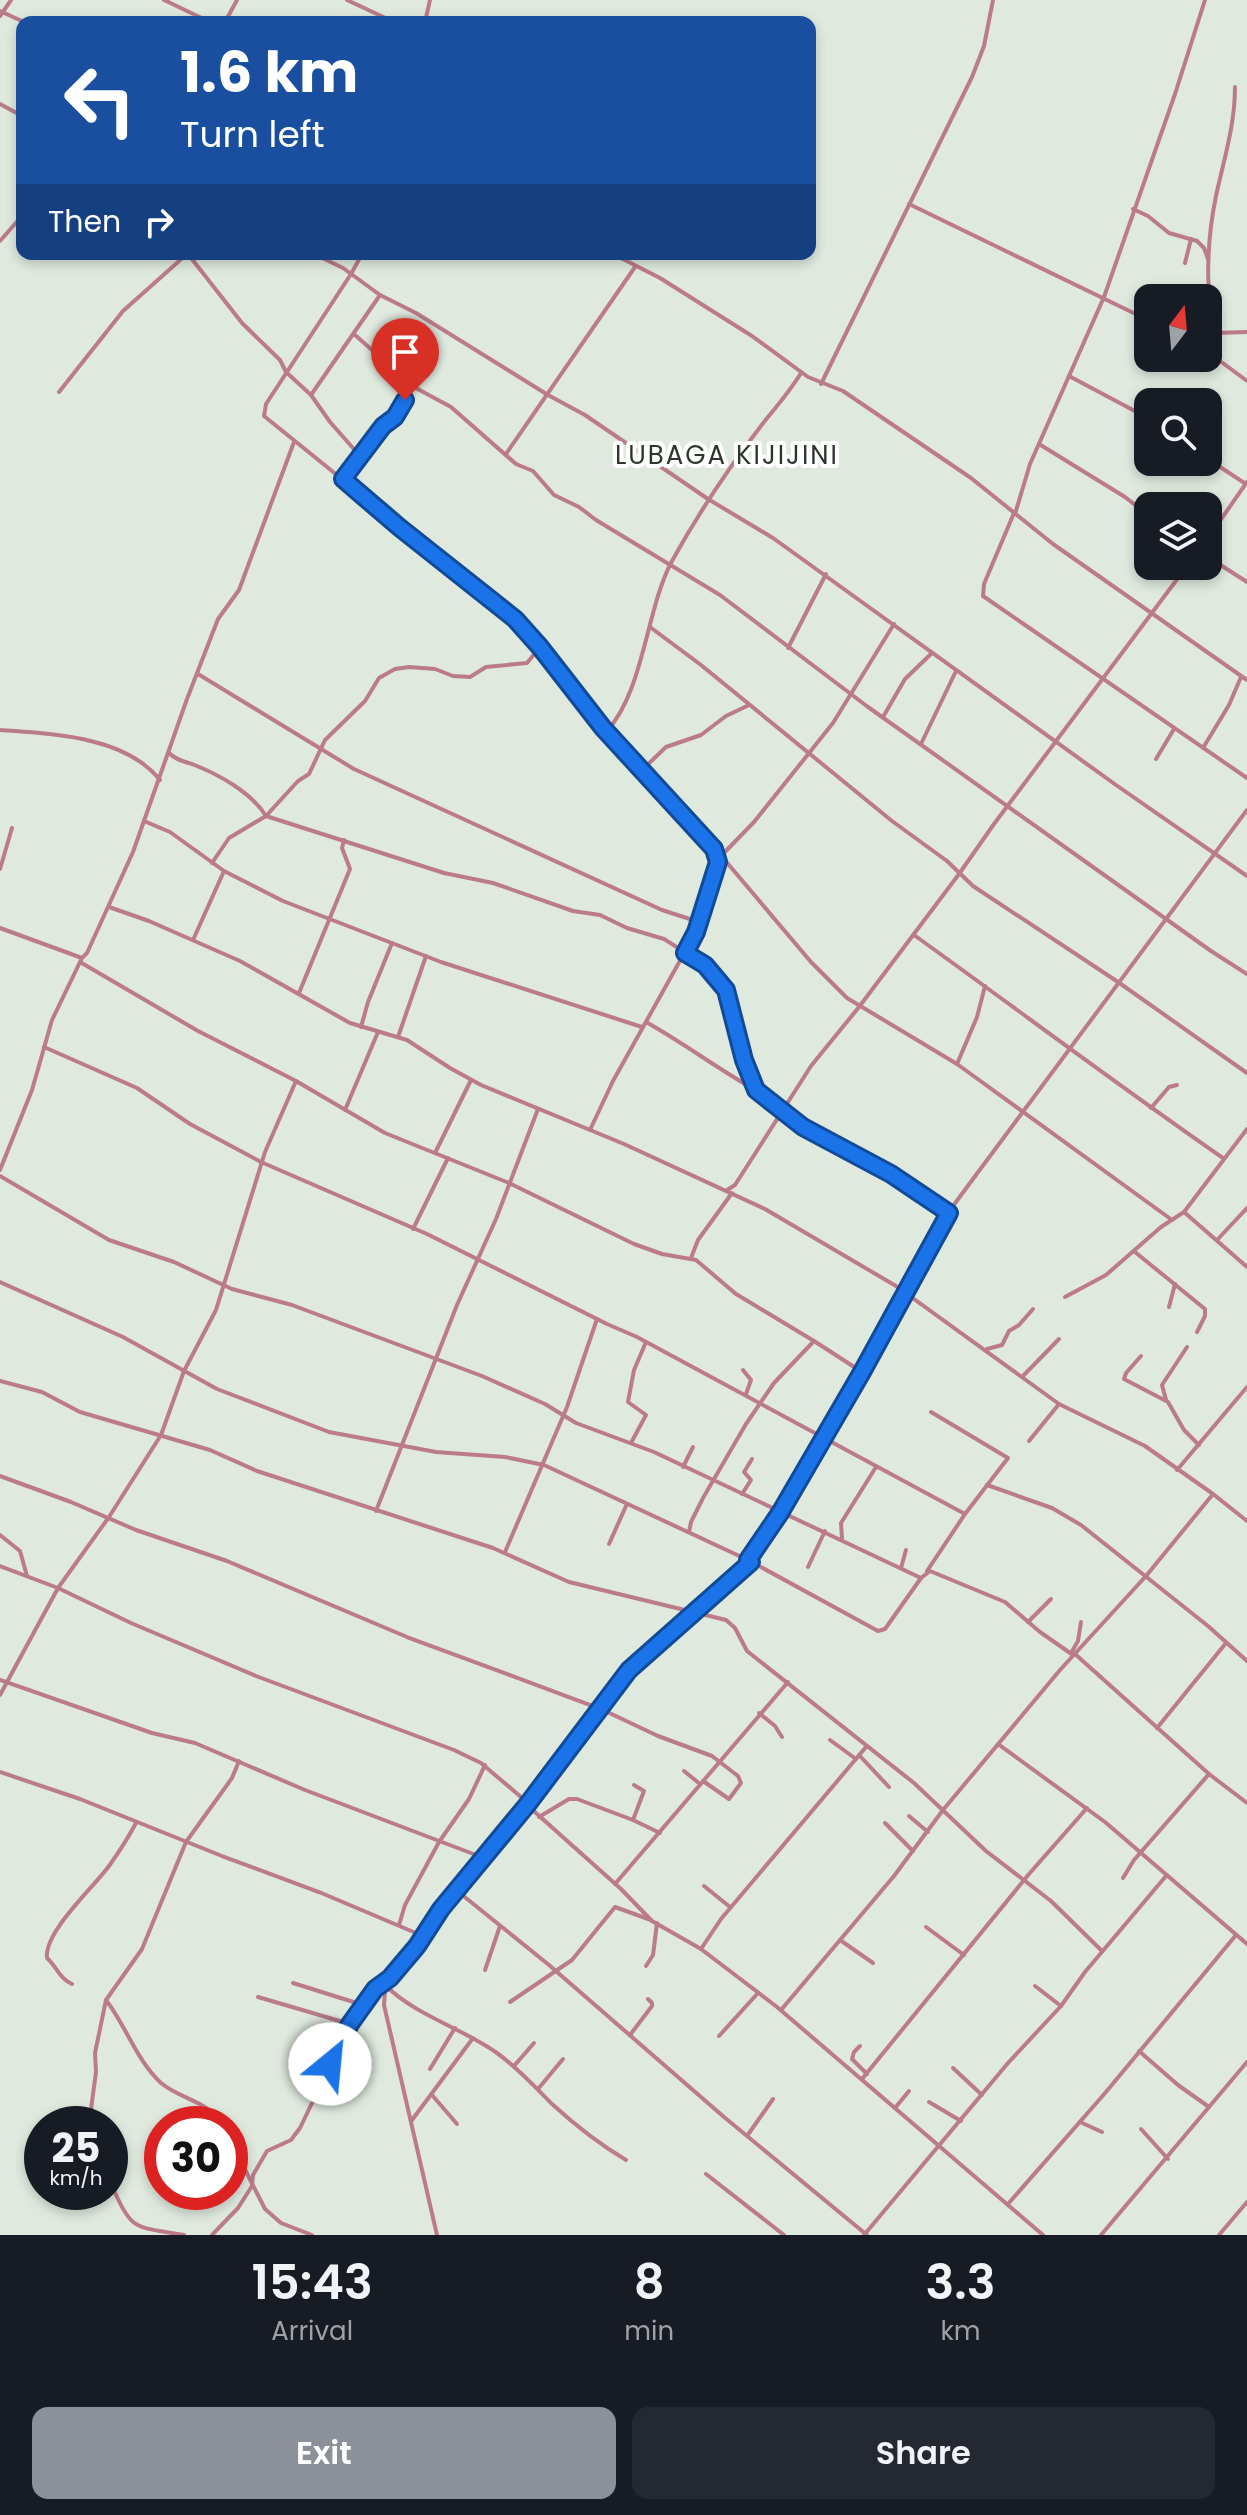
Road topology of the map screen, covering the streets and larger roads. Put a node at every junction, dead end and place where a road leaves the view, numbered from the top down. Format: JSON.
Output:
{"nodes":[{"id":1,"x":11,"y":0,"type":"edge"},
{"id":2,"x":164,"y":0,"type":"edge"},
{"id":3,"x":347,"y":0,"type":"edge"},
{"id":4,"x":993,"y":0,"type":"edge"},
{"id":5,"x":1205,"y":0,"type":"edge"},
{"id":6,"x":1,"y":13,"type":"edge"},
{"id":7,"x":197,"y":16,"type":"edge"},
{"id":8,"x":381,"y":16,"type":"edge"},
{"id":9,"x":1235,"y":87,"type":"dead end"},
{"id":10,"x":909,"y":204,"type":"junction"},
{"id":11,"x":1133,"y":209,"type":"junction"},
{"id":12,"x":16,"y":223,"type":"edge"},
{"id":13,"x":1191,"y":239,"type":"junction"},
{"id":14,"x":0,"y":241,"type":"edge"},
{"id":15,"x":181,"y":260,"type":"edge"},
{"id":16,"x":193,"y":260,"type":"edge"},
{"id":17,"x":325,"y":260,"type":"edge"},
{"id":18,"x":359,"y":260,"type":"edge"},
{"id":19,"x":623,"y":260,"type":"edge"},
{"id":20,"x":1209,"y":261,"type":"junction"},
{"id":21,"x":1185,"y":263,"type":"dead end"},
{"id":22,"x":635,"y":267,"type":"junction"},
{"id":23,"x":351,"y":274,"type":"junction"},
{"id":24,"x":1210,"y":284,"type":"edge"},
{"id":25,"x":380,"y":295,"type":"junction"},
{"id":26,"x":1104,"y":297,"type":"junction"},
{"id":27,"x":1134,"y":313,"type":"edge"},
{"id":28,"x":1247,"y":332,"type":"edge"},
{"id":29,"x":1222,"y":333,"type":"edge"},
{"id":30,"x":355,"y":335,"type":"junction"},
{"id":31,"x":1222,"y":363,"type":"edge"},
{"id":32,"x":286,"y":372,"type":"junction"},
{"id":33,"x":801,"y":373,"type":"junction"},
{"id":34,"x":1069,"y":376,"type":"junction"},
{"id":35,"x":1247,"y":381,"type":"edge"},
{"id":36,"x":821,"y":384,"type":"junction"},
{"id":37,"x":414,"y":387,"type":"junction"},
{"id":38,"x":59,"y":392,"type":"dead end"},
{"id":39,"x":311,"y":395,"type":"junction"},
{"id":40,"x":548,"y":395,"type":"junction"},
{"id":41,"x":1134,"y":411,"type":"edge"},
{"id":42,"x":294,"y":442,"type":"junction"},
{"id":43,"x":1039,"y":444,"type":"junction"},
{"id":44,"x":506,"y":454,"type":"junction"},
{"id":45,"x":360,"y":456,"type":"junction"},
{"id":46,"x":1222,"y":468,"type":"edge"},
{"id":47,"x":343,"y":479,"type":"junction"},
{"id":48,"x":1246,"y":484,"type":"edge"},
{"id":49,"x":708,"y":499,"type":"junction"},
{"id":50,"x":1134,"y":504,"type":"edge"},
{"id":51,"x":1015,"y":513,"type":"junction"},
{"id":52,"x":1222,"y":518,"type":"edge"},
{"id":53,"x":670,"y":563,"type":"junction"},
{"id":54,"x":1222,"y":566,"type":"edge"},
{"id":55,"x":826,"y":574,"type":"junction"},
{"id":56,"x":1177,"y":580,"type":"edge"},
{"id":57,"x":1247,"y":582,"type":"edge"},
{"id":58,"x":1153,"y":614,"type":"junction"},
{"id":59,"x":894,"y":624,"type":"junction"},
{"id":60,"x":650,"y":627,"type":"junction"},
{"id":61,"x":540,"y":647,"type":"junction"},
{"id":62,"x":788,"y":648,"type":"junction"},
{"id":63,"x":932,"y":653,"type":"junction"},
{"id":64,"x":957,"y":670,"type":"junction"},
{"id":65,"x":1247,"y":672,"type":"edge"},
{"id":66,"x":198,"y":674,"type":"junction"},
{"id":67,"x":1244,"y":678,"type":"edge"},
{"id":68,"x":1103,"y":679,"type":"junction"},
{"id":69,"x":851,"y":694,"type":"junction"},
{"id":70,"x":749,"y":705,"type":"junction"},
{"id":71,"x":883,"y":717,"type":"junction"},
{"id":72,"x":1174,"y":729,"type":"junction"},
{"id":73,"x":0,"y":730,"type":"edge"},
{"id":74,"x":606,"y":732,"type":"junction"},
{"id":75,"x":1057,"y":741,"type":"junction"},
{"id":76,"x":921,"y":744,"type":"junction"},
{"id":77,"x":1203,"y":748,"type":"junction"},
{"id":78,"x":319,"y":749,"type":"junction"},
{"id":79,"x":169,"y":753,"type":"junction"},
{"id":80,"x":808,"y":753,"type":"junction"},
{"id":81,"x":1156,"y":759,"type":"dead end"},
{"id":82,"x":641,"y":771,"type":"junction"},
{"id":83,"x":1247,"y":778,"type":"edge"},
{"id":84,"x":160,"y":780,"type":"junction"},
{"id":85,"x":1008,"y":805,"type":"junction"},
{"id":86,"x":1247,"y":810,"type":"edge"},
{"id":87,"x":266,"y":816,"type":"junction"},
{"id":88,"x":144,"y":821,"type":"junction"},
{"id":89,"x":12,"y":828,"type":"dead end"},
{"id":90,"x":344,"y":840,"type":"junction"},
{"id":91,"x":714,"y":849,"type":"junction"},
{"id":92,"x":1216,"y":853,"type":"junction"},
{"id":93,"x":722,"y":855,"type":"junction"},
{"id":94,"x":212,"y":863,"type":"junction"},
{"id":95,"x":0,"y":869,"type":"edge"},
{"id":96,"x":224,"y":871,"type":"junction"},
{"id":97,"x":959,"y":874,"type":"junction"},
{"id":98,"x":1247,"y":876,"type":"edge"},
{"id":99,"x":109,"y":907,"type":"junction"},
{"id":100,"x":1166,"y":918,"type":"junction"},
{"id":101,"x":330,"y":919,"type":"junction"},
{"id":102,"x":699,"y":922,"type":"junction"},
{"id":103,"x":0,"y":928,"type":"edge"},
{"id":104,"x":913,"y":935,"type":"junction"},
{"id":105,"x":193,"y":940,"type":"junction"},
{"id":106,"x":392,"y":943,"type":"junction"},
{"id":107,"x":685,"y":953,"type":"junction"},
{"id":108,"x":426,"y":956,"type":"junction"},
{"id":109,"x":81,"y":960,"type":"junction"},
{"id":110,"x":1247,"y":974,"type":"edge"},
{"id":111,"x":1118,"y":982,"type":"junction"},
{"id":112,"x":985,"y":986,"type":"junction"},
{"id":113,"x":299,"y":993,"type":"junction"},
{"id":114,"x":859,"y":1007,"type":"junction"},
{"id":115,"x":644,"y":1025,"type":"junction"},
{"id":116,"x":361,"y":1027,"type":"junction"},
{"id":117,"x":378,"y":1032,"type":"junction"},
{"id":118,"x":398,"y":1037,"type":"junction"},
{"id":119,"x":44,"y":1047,"type":"junction"},
{"id":120,"x":1072,"y":1048,"type":"junction"},
{"id":121,"x":957,"y":1064,"type":"junction"},
{"id":122,"x":1247,"y":1073,"type":"edge"},
{"id":123,"x":471,"y":1080,"type":"junction"},
{"id":124,"x":296,"y":1081,"type":"junction"},
{"id":125,"x":1177,"y":1085,"type":"dead end"},
{"id":126,"x":756,"y":1090,"type":"junction"},
{"id":127,"x":1151,"y":1108,"type":"junction"},
{"id":128,"x":538,"y":1109,"type":"junction"},
{"id":129,"x":345,"y":1110,"type":"junction"},
{"id":130,"x":783,"y":1111,"type":"junction"},
{"id":131,"x":1023,"y":1112,"type":"junction"},
{"id":132,"x":1247,"y":1129,"type":"edge"},
{"id":133,"x":590,"y":1130,"type":"junction"},
{"id":134,"x":435,"y":1153,"type":"junction"},
{"id":135,"x":448,"y":1158,"type":"junction"},
{"id":136,"x":1223,"y":1158,"type":"junction"},
{"id":137,"x":261,"y":1162,"type":"junction"},
{"id":138,"x":0,"y":1173,"type":"edge"},
{"id":139,"x":509,"y":1183,"type":"junction"},
{"id":140,"x":735,"y":1185,"type":"junction"},
{"id":141,"x":732,"y":1193,"type":"junction"},
{"id":142,"x":1247,"y":1208,"type":"edge"},
{"id":143,"x":1184,"y":1212,"type":"junction"},
{"id":144,"x":949,"y":1213,"type":"junction"},
{"id":145,"x":1172,"y":1220,"type":"junction"},
{"id":146,"x":413,"y":1229,"type":"junction"},
{"id":147,"x":1217,"y":1240,"type":"junction"},
{"id":148,"x":1135,"y":1252,"type":"junction"},
{"id":149,"x":691,"y":1258,"type":"junction"},
{"id":150,"x":479,"y":1260,"type":"junction"},
{"id":151,"x":1247,"y":1267,"type":"edge"},
{"id":152,"x":0,"y":1282,"type":"edge"},
{"id":153,"x":1175,"y":1284,"type":"junction"},
{"id":154,"x":225,"y":1286,"type":"junction"},
{"id":155,"x":905,"y":1293,"type":"junction"},
{"id":156,"x":1065,"y":1297,"type":"dead end"},
{"id":157,"x":1169,"y":1307,"type":"dead end"},
{"id":158,"x":1033,"y":1309,"type":"dead end"},
{"id":159,"x":597,"y":1319,"type":"junction"},
{"id":160,"x":1197,"y":1332,"type":"dead end"},
{"id":161,"x":1059,"y":1339,"type":"dead end"},
{"id":162,"x":646,"y":1341,"type":"junction"},
{"id":163,"x":814,"y":1341,"type":"junction"},
{"id":164,"x":1187,"y":1347,"type":"dead end"},
{"id":165,"x":984,"y":1349,"type":"junction"},
{"id":166,"x":1141,"y":1356,"type":"dead end"},
{"id":167,"x":436,"y":1358,"type":"junction"},
{"id":168,"x":743,"y":1370,"type":"dead end"},
{"id":169,"x":184,"y":1371,"type":"junction"},
{"id":170,"x":862,"y":1372,"type":"junction"},
{"id":171,"x":1023,"y":1376,"type":"junction"},
{"id":172,"x":0,"y":1381,"type":"edge"},
{"id":173,"x":1247,"y":1387,"type":"edge"},
{"id":174,"x":746,"y":1394,"type":"junction"},
{"id":175,"x":1166,"y":1401,"type":"junction"},
{"id":176,"x":762,"y":1403,"type":"junction"},
{"id":177,"x":1059,"y":1404,"type":"junction"},
{"id":178,"x":931,"y":1412,"type":"dead end"},
{"id":179,"x":564,"y":1417,"type":"junction"},
{"id":180,"x":161,"y":1435,"type":"junction"},
{"id":181,"x":823,"y":1437,"type":"junction"},
{"id":182,"x":1029,"y":1441,"type":"dead end"},
{"id":183,"x":631,"y":1443,"type":"junction"},
{"id":184,"x":402,"y":1445,"type":"junction"},
{"id":185,"x":1199,"y":1445,"type":"junction"},
{"id":186,"x":693,"y":1447,"type":"dead end"},
{"id":187,"x":752,"y":1459,"type":"dead end"},
{"id":188,"x":544,"y":1465,"type":"junction"},
{"id":189,"x":683,"y":1467,"type":"junction"},
{"id":190,"x":876,"y":1467,"type":"junction"},
{"id":191,"x":1177,"y":1470,"type":"junction"},
{"id":192,"x":0,"y":1476,"type":"edge"},
{"id":193,"x":713,"y":1480,"type":"junction"},
{"id":194,"x":987,"y":1485,"type":"junction"},
{"id":195,"x":742,"y":1494,"type":"junction"},
{"id":196,"x":1213,"y":1494,"type":"junction"},
{"id":197,"x":626,"y":1504,"type":"junction"},
{"id":198,"x":376,"y":1511,"type":"junction"},
{"id":199,"x":780,"y":1513,"type":"junction"},
{"id":200,"x":965,"y":1514,"type":"junction"},
{"id":201,"x":109,"y":1517,"type":"junction"},
{"id":202,"x":1247,"y":1521,"type":"edge"},
{"id":203,"x":825,"y":1531,"type":"junction"},
{"id":204,"x":689,"y":1532,"type":"junction"},
{"id":205,"x":0,"y":1535,"type":"edge"},
{"id":206,"x":842,"y":1538,"type":"junction"},
{"id":207,"x":609,"y":1544,"type":"dead end"},
{"id":208,"x":906,"y":1550,"type":"dead end"},
{"id":209,"x":505,"y":1552,"type":"junction"},
{"id":210,"x":750,"y":1561,"type":"junction"},
{"id":211,"x":0,"y":1566,"type":"edge"},
{"id":212,"x":808,"y":1567,"type":"dead end"},
{"id":213,"x":901,"y":1568,"type":"junction"},
{"id":214,"x":926,"y":1571,"type":"junction"},
{"id":215,"x":27,"y":1576,"type":"junction"},
{"id":216,"x":1146,"y":1576,"type":"junction"},
{"id":217,"x":921,"y":1578,"type":"junction"},
{"id":218,"x":58,"y":1588,"type":"junction"},
{"id":219,"x":1051,"y":1599,"type":"dead end"},
{"id":220,"x":697,"y":1611,"type":"junction"},
{"id":221,"x":1028,"y":1622,"type":"junction"},
{"id":222,"x":1081,"y":1622,"type":"dead end"},
{"id":223,"x":1226,"y":1643,"type":"junction"},
{"id":224,"x":1073,"y":1654,"type":"junction"},
{"id":225,"x":1247,"y":1661,"type":"edge"},
{"id":226,"x":0,"y":1680,"type":"edge"},
{"id":227,"x":788,"y":1682,"type":"junction"},
{"id":228,"x":7,"y":1683,"type":"junction"},
{"id":229,"x":0,"y":1695,"type":"edge"},
{"id":230,"x":601,"y":1709,"type":"junction"},
{"id":231,"x":759,"y":1713,"type":"junction"},
{"id":232,"x":1157,"y":1728,"type":"junction"},
{"id":233,"x":782,"y":1737,"type":"dead end"},
{"id":234,"x":830,"y":1740,"type":"dead end"},
{"id":235,"x":998,"y":1744,"type":"junction"},
{"id":236,"x":866,"y":1747,"type":"junction"},
{"id":237,"x":858,"y":1757,"type":"junction"},
{"id":238,"x":239,"y":1761,"type":"junction"},
{"id":239,"x":719,"y":1761,"type":"junction"},
{"id":240,"x":485,"y":1765,"type":"junction"},
{"id":241,"x":684,"y":1771,"type":"dead end"},
{"id":242,"x":0,"y":1772,"type":"edge"},
{"id":243,"x":1209,"y":1774,"type":"junction"},
{"id":244,"x":702,"y":1782,"type":"junction"},
{"id":245,"x":634,"y":1785,"type":"dead end"},
{"id":246,"x":889,"y":1787,"type":"dead end"},
{"id":247,"x":1247,"y":1803,"type":"edge"},
{"id":248,"x":528,"y":1804,"type":"junction"},
{"id":249,"x":1087,"y":1808,"type":"junction"},
{"id":250,"x":943,"y":1810,"type":"junction"},
{"id":251,"x":909,"y":1816,"type":"dead end"},
{"id":252,"x":539,"y":1817,"type":"junction"},
{"id":253,"x":633,"y":1820,"type":"junction"},
{"id":254,"x":136,"y":1823,"type":"junction"},
{"id":255,"x":885,"y":1823,"type":"dead end"},
{"id":256,"x":928,"y":1832,"type":"junction"},
{"id":257,"x":660,"y":1833,"type":"junction"},
{"id":258,"x":186,"y":1842,"type":"junction"},
{"id":259,"x":439,"y":1842,"type":"junction"},
{"id":260,"x":913,"y":1851,"type":"junction"},
{"id":261,"x":1141,"y":1853,"type":"junction"},
{"id":262,"x":484,"y":1858,"type":"junction"},
{"id":263,"x":1166,"y":1876,"type":"junction"},
{"id":264,"x":1123,"y":1878,"type":"dead end"},
{"id":265,"x":1024,"y":1880,"type":"junction"},
{"id":266,"x":615,"y":1884,"type":"junction"},
{"id":267,"x":704,"y":1886,"type":"dead end"},
{"id":268,"x":456,"y":1890,"type":"junction"},
{"id":269,"x":730,"y":1907,"type":"junction"},
{"id":270,"x":654,"y":1922,"type":"junction"},
{"id":271,"x":399,"y":1925,"type":"junction"},
{"id":272,"x":500,"y":1926,"type":"junction"},
{"id":273,"x":926,"y":1927,"type":"dead end"},
{"id":274,"x":1236,"y":1935,"type":"junction"},
{"id":275,"x":423,"y":1936,"type":"junction"},
{"id":276,"x":840,"y":1940,"type":"junction"},
{"id":277,"x":1247,"y":1944,"type":"edge"},
{"id":278,"x":701,"y":1949,"type":"junction"},
{"id":279,"x":1102,"y":1951,"type":"junction"},
{"id":280,"x":964,"y":1955,"type":"junction"},
{"id":281,"x":873,"y":1963,"type":"dead end"},
{"id":282,"x":646,"y":1966,"type":"dead end"},
{"id":283,"x":485,"y":1970,"type":"dead end"},
{"id":284,"x":555,"y":1970,"type":"junction"},
{"id":285,"x":390,"y":1978,"type":"junction"},
{"id":286,"x":293,"y":1983,"type":"dead end"},
{"id":287,"x":72,"y":1984,"type":"dead end"},
{"id":288,"x":386,"y":1986,"type":"junction"},
{"id":289,"x":1035,"y":1986,"type":"dead end"},
{"id":290,"x":758,"y":1993,"type":"junction"},
{"id":291,"x":258,"y":1997,"type":"dead end"},
{"id":292,"x":648,"y":1999,"type":"dead end"},
{"id":293,"x":106,"y":2000,"type":"junction"},
{"id":294,"x":510,"y":2002,"type":"dead end"},
{"id":295,"x":363,"y":2005,"type":"junction"},
{"id":296,"x":1061,"y":2006,"type":"junction"},
{"id":297,"x":781,"y":2010,"type":"junction"},
{"id":298,"x":350,"y":2024,"type":"junction"},
{"id":299,"x":455,"y":2028,"type":"junction"},
{"id":300,"x":630,"y":2035,"type":"junction"},
{"id":301,"x":719,"y":2036,"type":"dead end"},
{"id":302,"x":473,"y":2038,"type":"junction"},
{"id":303,"x":534,"y":2043,"type":"dead end"},
{"id":304,"x":860,"y":2046,"type":"dead end"},
{"id":305,"x":1139,"y":2051,"type":"junction"},
{"id":306,"x":563,"y":2059,"type":"dead end"},
{"id":307,"x":1247,"y":2062,"type":"edge"},
{"id":308,"x":514,"y":2066,"type":"junction"},
{"id":309,"x":953,"y":2068,"type":"dead end"},
{"id":310,"x":430,"y":2069,"type":"dead end"},
{"id":311,"x":867,"y":2074,"type":"junction"},
{"id":312,"x":862,"y":2079,"type":"junction"},
{"id":313,"x":538,"y":2089,"type":"junction"},
{"id":314,"x":909,"y":2091,"type":"dead end"},
{"id":315,"x":432,"y":2095,"type":"junction"},
{"id":316,"x":982,"y":2095,"type":"junction"},
{"id":317,"x":773,"y":2099,"type":"dead end"},
{"id":318,"x":929,"y":2102,"type":"dead end"},
{"id":319,"x":91,"y":2106,"type":"edge"},
{"id":320,"x":203,"y":2106,"type":"edge"},
{"id":321,"x":1209,"y":2107,"type":"junction"},
{"id":322,"x":895,"y":2108,"type":"junction"},
{"id":323,"x":412,"y":2120,"type":"junction"},
{"id":324,"x":961,"y":2121,"type":"junction"},
{"id":325,"x":1080,"y":2122,"type":"junction"},
{"id":326,"x":457,"y":2124,"type":"dead end"},
{"id":327,"x":1141,"y":2129,"type":"dead end"},
{"id":328,"x":1102,"y":2132,"type":"dead end"},
{"id":329,"x":747,"y":2136,"type":"junction"},
{"id":330,"x":939,"y":2146,"type":"junction"},
{"id":331,"x":1168,"y":2159,"type":"junction"},
{"id":332,"x":626,"y":2160,"type":"dead end"},
{"id":333,"x":706,"y":2174,"type":"dead end"},
{"id":334,"x":248,"y":2178,"type":"edge"},
{"id":335,"x":252,"y":2186,"type":"junction"},
{"id":336,"x":1247,"y":2202,"type":"edge"},
{"id":337,"x":1008,"y":2204,"type":"junction"},
{"id":338,"x":123,"y":2210,"type":"edge"},
{"id":339,"x":865,"y":2234,"type":"edge"},
{"id":340,"x":184,"y":2235,"type":"edge"},
{"id":341,"x":212,"y":2235,"type":"edge"},
{"id":342,"x":312,"y":2235,"type":"edge"},
{"id":343,"x":437,"y":2235,"type":"edge"},
{"id":344,"x":784,"y":2235,"type":"edge"},
{"id":345,"x":1043,"y":2235,"type":"edge"},
{"id":346,"x":1101,"y":2235,"type":"edge"},
{"id":347,"x":1219,"y":2235,"type":"edge"}],
"edges":[{"from":1,"to":6,"type":"street"},
{"from":2,"to":7,"type":"street"},
{"from":3,"to":8,"type":"street"},
{"from":4,"to":10,"type":"street"},
{"from":5,"to":11,"type":"street"},
{"from":9,"to":20,"type":"street"},
{"from":10,"to":26,"type":"street"},
{"from":10,"to":36,"type":"street"},
{"from":11,"to":13,"type":"street"},
{"from":11,"to":26,"type":"street"},
{"from":12,"to":14,"type":"street"},
{"from":13,"to":20,"type":"street"},
{"from":13,"to":21,"type":"street"},
{"from":15,"to":38,"type":"street"},
{"from":16,"to":32,"type":"street"},
{"from":17,"to":23,"type":"street"},
{"from":18,"to":23,"type":"street"},
{"from":19,"to":22,"type":"street"},
{"from":20,"to":24,"type":"street"},
{"from":22,"to":33,"type":"street"},
{"from":22,"to":40,"type":"street"},
{"from":23,"to":25,"type":"street"},
{"from":23,"to":32,"type":"street"},
{"from":25,"to":30,"type":"street"},
{"from":25,"to":40,"type":"street"},
{"from":26,"to":27,"type":"street"},
{"from":26,"to":34,"type":"street"},
{"from":28,"to":29,"type":"street"},
{"from":30,"to":37,"type":"street"},
{"from":30,"to":39,"type":"street"},
{"from":31,"to":35,"type":"street"},
{"from":32,"to":39,"type":"street"},
{"from":32,"to":42,"type":"street"},
{"from":33,"to":36,"type":"street"},
{"from":33,"to":49,"type":"street"},
{"from":34,"to":41,"type":"street"},
{"from":34,"to":43,"type":"street"},
{"from":36,"to":51,"type":"street"},
{"from":37,"to":44,"type":"street"},
{"from":37,"to":45,"type":"street"},
{"from":39,"to":45,"type":"street"},
{"from":40,"to":44,"type":"street"},
{"from":40,"to":49,"type":"street"},
{"from":42,"to":47,"type":"street"},
{"from":42,"to":66,"type":"street"},
{"from":43,"to":50,"type":"street"},
{"from":43,"to":51,"type":"street"},
{"from":44,"to":53,"type":"street"},
{"from":45,"to":47,"type":"street"},
{"from":46,"to":48,"type":"street"},
{"from":47,"to":61,"type":"street"},
{"from":48,"to":52,"type":"street"},
{"from":49,"to":53,"type":"street"},
{"from":49,"to":55,"type":"street"},
{"from":51,"to":58,"type":"street"},
{"from":51,"to":68,"type":"street"},
{"from":53,"to":60,"type":"street"},
{"from":53,"to":62,"type":"street"},
{"from":54,"to":57,"type":"street"},
{"from":55,"to":59,"type":"street"},
{"from":55,"to":62,"type":"street"},
{"from":56,"to":58,"type":"street"},
{"from":58,"to":67,"type":"street"},
{"from":58,"to":68,"type":"street"},
{"from":59,"to":63,"type":"street"},
{"from":59,"to":69,"type":"street"},
{"from":60,"to":70,"type":"street"},
{"from":60,"to":74,"type":"street"},
{"from":61,"to":74,"type":"street"},
{"from":61,"to":78,"type":"street"},
{"from":62,"to":69,"type":"street"},
{"from":63,"to":64,"type":"street"},
{"from":63,"to":71,"type":"street"},
{"from":64,"to":75,"type":"street"},
{"from":64,"to":76,"type":"street"},
{"from":65,"to":67,"type":"street"},
{"from":66,"to":78,"type":"street"},
{"from":66,"to":79,"type":"street"},
{"from":67,"to":77,"type":"street"},
{"from":68,"to":72,"type":"street"},
{"from":68,"to":75,"type":"street"},
{"from":69,"to":71,"type":"street"},
{"from":69,"to":80,"type":"street"},
{"from":70,"to":80,"type":"street"},
{"from":70,"to":82,"type":"street"},
{"from":71,"to":76,"type":"street"},
{"from":72,"to":77,"type":"street"},
{"from":72,"to":81,"type":"street"},
{"from":73,"to":84,"type":"street"},
{"from":74,"to":82,"type":"street"},
{"from":75,"to":85,"type":"street"},
{"from":75,"to":92,"type":"street"},
{"from":76,"to":85,"type":"street"},
{"from":77,"to":83,"type":"street"},
{"from":78,"to":87,"type":"street"},
{"from":78,"to":102,"type":"street"},
{"from":79,"to":84,"type":"street"},
{"from":79,"to":87,"type":"street"},
{"from":80,"to":93,"type":"street"},
{"from":80,"to":97,"type":"street"},
{"from":82,"to":91,"type":"street"},
{"from":84,"to":88,"type":"street"},
{"from":85,"to":97,"type":"street"},
{"from":85,"to":100,"type":"street"},
{"from":86,"to":92,"type":"street"},
{"from":87,"to":90,"type":"street"},
{"from":87,"to":94,"type":"street"},
{"from":88,"to":94,"type":"street"},
{"from":88,"to":99,"type":"street"},
{"from":89,"to":95,"type":"street"},
{"from":90,"to":101,"type":"street"},
{"from":90,"to":107,"type":"street"},
{"from":91,"to":93,"type":"street"},
{"from":91,"to":102,"type":"street"},
{"from":92,"to":98,"type":"street"},
{"from":92,"to":100,"type":"street"},
{"from":93,"to":114,"type":"street"},
{"from":94,"to":96,"type":"street"},
{"from":96,"to":101,"type":"street"},
{"from":96,"to":105,"type":"street"},
{"from":97,"to":104,"type":"street"},
{"from":97,"to":111,"type":"street"},
{"from":99,"to":105,"type":"street"},
{"from":99,"to":109,"type":"street"},
{"from":100,"to":110,"type":"street"},
{"from":100,"to":111,"type":"street"},
{"from":101,"to":106,"type":"street"},
{"from":101,"to":113,"type":"street"},
{"from":102,"to":107,"type":"street"},
{"from":103,"to":109,"type":"street"},
{"from":104,"to":112,"type":"street"},
{"from":104,"to":114,"type":"street"},
{"from":105,"to":113,"type":"street"},
{"from":106,"to":108,"type":"street"},
{"from":106,"to":116,"type":"street"},
{"from":107,"to":115,"type":"street"},
{"from":107,"to":126,"type":"street"},
{"from":108,"to":115,"type":"street"},
{"from":108,"to":118,"type":"street"},
{"from":109,"to":119,"type":"street"},
{"from":109,"to":124,"type":"street"},
{"from":111,"to":120,"type":"street"},
{"from":111,"to":122,"type":"street"},
{"from":112,"to":120,"type":"street"},
{"from":112,"to":121,"type":"street"},
{"from":113,"to":116,"type":"street"},
{"from":114,"to":121,"type":"street"},
{"from":114,"to":130,"type":"street"},
{"from":115,"to":126,"type":"street"},
{"from":115,"to":133,"type":"street"},
{"from":116,"to":117,"type":"street"},
{"from":117,"to":118,"type":"street"},
{"from":117,"to":129,"type":"street"},
{"from":118,"to":123,"type":"street"},
{"from":119,"to":137,"type":"street"},
{"from":119,"to":138,"type":"street"},
{"from":120,"to":127,"type":"street"},
{"from":120,"to":131,"type":"street"},
{"from":121,"to":131,"type":"street"},
{"from":123,"to":128,"type":"street"},
{"from":123,"to":134,"type":"street"},
{"from":124,"to":129,"type":"street"},
{"from":124,"to":137,"type":"street"},
{"from":125,"to":127,"type":"street"},
{"from":126,"to":130,"type":"street"},
{"from":127,"to":136,"type":"street"},
{"from":128,"to":133,"type":"street"},
{"from":128,"to":139,"type":"street"},
{"from":129,"to":134,"type":"street"},
{"from":130,"to":140,"type":"street"},
{"from":130,"to":144,"type":"street"},
{"from":131,"to":144,"type":"street"},
{"from":131,"to":145,"type":"street"},
{"from":132,"to":136,"type":"street"},
{"from":133,"to":141,"type":"street"},
{"from":134,"to":135,"type":"street"},
{"from":135,"to":139,"type":"street"},
{"from":135,"to":146,"type":"street"},
{"from":136,"to":143,"type":"street"},
{"from":137,"to":146,"type":"street"},
{"from":137,"to":154,"type":"street"},
{"from":138,"to":154,"type":"street"},
{"from":139,"to":149,"type":"street"},
{"from":139,"to":150,"type":"street"},
{"from":140,"to":141,"type":"street"},
{"from":140,"to":141,"type":"street"},
{"from":141,"to":149,"type":"street"},
{"from":141,"to":155,"type":"street"},
{"from":142,"to":147,"type":"street"},
{"from":143,"to":145,"type":"street"},
{"from":143,"to":147,"type":"street"},
{"from":144,"to":155,"type":"street"},
{"from":145,"to":148,"type":"street"},
{"from":146,"to":150,"type":"street"},
{"from":147,"to":151,"type":"street"},
{"from":148,"to":153,"type":"street"},
{"from":148,"to":156,"type":"street"},
{"from":149,"to":163,"type":"street"},
{"from":150,"to":159,"type":"street"},
{"from":150,"to":167,"type":"street"},
{"from":152,"to":169,"type":"street"},
{"from":153,"to":157,"type":"street"},
{"from":153,"to":160,"type":"street"},
{"from":154,"to":167,"type":"street"},
{"from":154,"to":169,"type":"street"},
{"from":155,"to":165,"type":"street"},
{"from":155,"to":170,"type":"street"},
{"from":158,"to":165,"type":"street"},
{"from":159,"to":162,"type":"street"},
{"from":159,"to":179,"type":"street"},
{"from":161,"to":171,"type":"street"},
{"from":162,"to":174,"type":"street"},
{"from":162,"to":183,"type":"street"},
{"from":163,"to":170,"type":"street"},
{"from":163,"to":176,"type":"street"},
{"from":164,"to":175,"type":"street"},
{"from":165,"to":171,"type":"street"},
{"from":166,"to":175,"type":"street"},
{"from":167,"to":179,"type":"street"},
{"from":167,"to":184,"type":"street"},
{"from":168,"to":174,"type":"street"},
{"from":169,"to":180,"type":"street"},
{"from":169,"to":184,"type":"street"},
{"from":170,"to":181,"type":"street"},
{"from":171,"to":177,"type":"street"},
{"from":172,"to":180,"type":"street"},
{"from":173,"to":185,"type":"street"},
{"from":174,"to":176,"type":"street"},
{"from":175,"to":185,"type":"street"},
{"from":176,"to":181,"type":"street"},
{"from":176,"to":193,"type":"street"},
{"from":177,"to":182,"type":"street"},
{"from":177,"to":191,"type":"street"},
{"from":178,"to":194,"type":"street"},
{"from":179,"to":183,"type":"street"},
{"from":179,"to":188,"type":"street"},
{"from":180,"to":198,"type":"street"},
{"from":180,"to":201,"type":"street"},
{"from":181,"to":190,"type":"street"},
{"from":181,"to":199,"type":"street"},
{"from":183,"to":189,"type":"street"},
{"from":184,"to":188,"type":"street"},
{"from":184,"to":198,"type":"street"},
{"from":185,"to":191,"type":"street"},
{"from":186,"to":189,"type":"street"},
{"from":187,"to":195,"type":"street"},
{"from":188,"to":197,"type":"street"},
{"from":188,"to":209,"type":"street"},
{"from":189,"to":193,"type":"street"},
{"from":190,"to":200,"type":"street"},
{"from":190,"to":206,"type":"street"},
{"from":191,"to":196,"type":"street"},
{"from":192,"to":201,"type":"street"},
{"from":193,"to":195,"type":"street"},
{"from":193,"to":204,"type":"street"},
{"from":194,"to":200,"type":"street"},
{"from":194,"to":216,"type":"street"},
{"from":195,"to":199,"type":"street"},
{"from":196,"to":202,"type":"street"},
{"from":196,"to":216,"type":"street"},
{"from":197,"to":204,"type":"street"},
{"from":197,"to":207,"type":"street"},
{"from":198,"to":209,"type":"street"},
{"from":199,"to":203,"type":"street"},
{"from":199,"to":210,"type":"street"},
{"from":200,"to":214,"type":"street"},
{"from":201,"to":218,"type":"street"},
{"from":201,"to":230,"type":"street"},
{"from":203,"to":206,"type":"street"},
{"from":203,"to":212,"type":"street"},
{"from":204,"to":210,"type":"street"},
{"from":205,"to":215,"type":"street"},
{"from":206,"to":213,"type":"street"},
{"from":208,"to":213,"type":"street"},
{"from":209,"to":220,"type":"street"},
{"from":210,"to":217,"type":"street"},
{"from":210,"to":220,"type":"street"},
{"from":211,"to":215,"type":"street"},
{"from":213,"to":217,"type":"street"},
{"from":214,"to":217,"type":"street"},
{"from":214,"to":221,"type":"street"},
{"from":215,"to":218,"type":"street"},
{"from":216,"to":223,"type":"street"},
{"from":216,"to":224,"type":"street"},
{"from":218,"to":228,"type":"street"},
{"from":218,"to":240,"type":"street"},
{"from":219,"to":221,"type":"street"},
{"from":220,"to":227,"type":"street"},
{"from":220,"to":230,"type":"street"},
{"from":221,"to":224,"type":"street"},
{"from":222,"to":224,"type":"street"},
{"from":223,"to":225,"type":"street"},
{"from":223,"to":232,"type":"street"},
{"from":224,"to":232,"type":"street"},
{"from":224,"to":235,"type":"street"},
{"from":226,"to":228,"type":"street"},
{"from":227,"to":231,"type":"street"},
{"from":227,"to":236,"type":"street"},
{"from":228,"to":229,"type":"street"},
{"from":228,"to":238,"type":"street"},
{"from":230,"to":239,"type":"street"},
{"from":230,"to":248,"type":"street"},
{"from":231,"to":233,"type":"street"},
{"from":231,"to":239,"type":"street"},
{"from":232,"to":243,"type":"street"},
{"from":234,"to":237,"type":"street"},
{"from":235,"to":249,"type":"street"},
{"from":235,"to":250,"type":"street"},
{"from":236,"to":237,"type":"street"},
{"from":236,"to":250,"type":"street"},
{"from":237,"to":246,"type":"street"},
{"from":237,"to":269,"type":"street"},
{"from":238,"to":258,"type":"street"},
{"from":238,"to":259,"type":"street"},
{"from":239,"to":244,"type":"street"},
{"from":239,"to":244,"type":"street"},
{"from":240,"to":248,"type":"street"},
{"from":240,"to":259,"type":"street"},
{"from":241,"to":244,"type":"street"},
{"from":242,"to":254,"type":"street"},
{"from":243,"to":247,"type":"street"},
{"from":243,"to":261,"type":"street"},
{"from":244,"to":257,"type":"street"},
{"from":245,"to":253,"type":"street"},
{"from":248,"to":252,"type":"street"},
{"from":248,"to":262,"type":"street"},
{"from":249,"to":261,"type":"street"},
{"from":249,"to":265,"type":"street"},
{"from":250,"to":256,"type":"street"},
{"from":250,"to":265,"type":"street"},
{"from":251,"to":256,"type":"street"},
{"from":252,"to":253,"type":"street"},
{"from":252,"to":266,"type":"street"},
{"from":253,"to":257,"type":"street"},
{"from":254,"to":258,"type":"street"},
{"from":254,"to":287,"type":"street"},
{"from":255,"to":260,"type":"street"},
{"from":256,"to":260,"type":"street"},
{"from":257,"to":266,"type":"street"},
{"from":258,"to":271,"type":"street"},
{"from":258,"to":293,"type":"street"},
{"from":259,"to":262,"type":"street"},
{"from":259,"to":271,"type":"street"},
{"from":260,"to":276,"type":"street"},
{"from":261,"to":263,"type":"street"},
{"from":261,"to":264,"type":"street"},
{"from":262,"to":268,"type":"street"},
{"from":263,"to":274,"type":"street"},
{"from":263,"to":279,"type":"street"},
{"from":265,"to":279,"type":"street"},
{"from":265,"to":280,"type":"street"},
{"from":266,"to":270,"type":"street"},
{"from":267,"to":269,"type":"street"},
{"from":268,"to":272,"type":"street"},
{"from":268,"to":275,"type":"street"},
{"from":269,"to":278,"type":"street"},
{"from":270,"to":278,"type":"street"},
{"from":270,"to":282,"type":"street"},
{"from":270,"to":284,"type":"street"},
{"from":271,"to":275,"type":"street"},
{"from":272,"to":283,"type":"street"},
{"from":272,"to":284,"type":"street"},
{"from":273,"to":280,"type":"street"},
{"from":274,"to":277,"type":"street"},
{"from":274,"to":305,"type":"street"},
{"from":275,"to":285,"type":"street"},
{"from":276,"to":281,"type":"street"},
{"from":276,"to":297,"type":"street"},
{"from":278,"to":290,"type":"street"},
{"from":279,"to":296,"type":"street"},
{"from":280,"to":311,"type":"street"},
{"from":284,"to":294,"type":"street"},
{"from":284,"to":300,"type":"street"},
{"from":285,"to":288,"type":"street"},
{"from":285,"to":295,"type":"street"},
{"from":286,"to":295,"type":"street"},
{"from":288,"to":299,"type":"street"},
{"from":288,"to":323,"type":"street"},
{"from":289,"to":296,"type":"street"},
{"from":290,"to":297,"type":"street"},
{"from":290,"to":301,"type":"street"},
{"from":291,"to":298,"type":"street"},
{"from":292,"to":300,"type":"street"},
{"from":293,"to":319,"type":"street"},
{"from":293,"to":320,"type":"street"},
{"from":295,"to":298,"type":"street"},
{"from":296,"to":316,"type":"street"},
{"from":297,"to":312,"type":"street"},
{"from":298,"to":335,"type":"street"},
{"from":299,"to":302,"type":"street"},
{"from":299,"to":310,"type":"street"},
{"from":300,"to":329,"type":"street"},
{"from":302,"to":308,"type":"street"},
{"from":302,"to":315,"type":"street"},
{"from":303,"to":308,"type":"street"},
{"from":304,"to":311,"type":"street"},
{"from":305,"to":321,"type":"street"},
{"from":305,"to":325,"type":"street"},
{"from":306,"to":313,"type":"street"},
{"from":307,"to":321,"type":"street"},
{"from":308,"to":313,"type":"street"},
{"from":309,"to":316,"type":"street"},
{"from":311,"to":312,"type":"street"},
{"from":312,"to":322,"type":"street"},
{"from":313,"to":332,"type":"street"},
{"from":314,"to":322,"type":"street"},
{"from":315,"to":323,"type":"street"},
{"from":315,"to":326,"type":"street"},
{"from":316,"to":324,"type":"street"},
{"from":317,"to":329,"type":"street"},
{"from":318,"to":324,"type":"street"},
{"from":321,"to":331,"type":"street"},
{"from":322,"to":330,"type":"street"},
{"from":323,"to":343,"type":"street"},
{"from":324,"to":330,"type":"street"},
{"from":325,"to":328,"type":"street"},
{"from":325,"to":337,"type":"street"},
{"from":327,"to":331,"type":"street"},
{"from":329,"to":339,"type":"street"},
{"from":330,"to":337,"type":"street"},
{"from":330,"to":339,"type":"street"},
{"from":331,"to":346,"type":"street"},
{"from":333,"to":344,"type":"street"},
{"from":334,"to":335,"type":"street"},
{"from":335,"to":341,"type":"street"},
{"from":335,"to":342,"type":"street"},
{"from":336,"to":347,"type":"street"},
{"from":337,"to":345,"type":"street"},
{"from":338,"to":340,"type":"street"}]}
